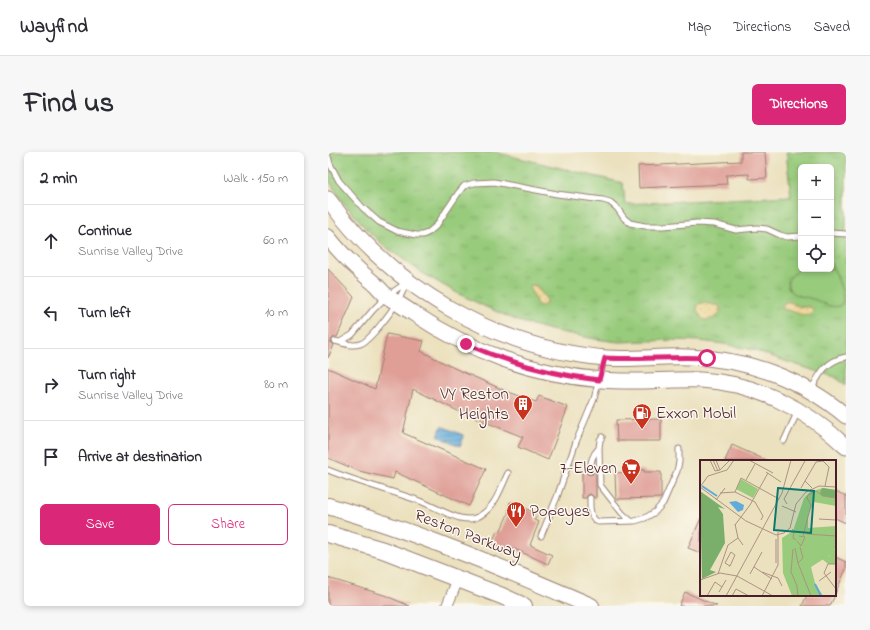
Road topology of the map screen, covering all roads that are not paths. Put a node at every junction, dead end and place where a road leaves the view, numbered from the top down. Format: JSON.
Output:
{"nodes":[{"id":1,"x":328,"y":156,"type":"edge"},
{"id":2,"x":328,"y":199,"type":"edge"},
{"id":3,"x":834,"y":233,"type":"edge"},
{"id":4,"x":846,"y":234,"type":"edge"},
{"id":5,"x":798,"y":236,"type":"edge"},
{"id":6,"x":328,"y":237,"type":"edge"},
{"id":7,"x":408,"y":281,"type":"junction"},
{"id":8,"x":392,"y":299,"type":"junction"},
{"id":9,"x":846,"y":356,"type":"edge"},
{"id":10,"x":605,"y":358,"type":"junction"},
{"id":11,"x":599,"y":380,"type":"junction"},
{"id":12,"x":811,"y":391,"type":"junction"},
{"id":13,"x":799,"y":410,"type":"junction"},
{"id":14,"x":846,"y":416,"type":"edge"},
{"id":15,"x":602,"y":436,"type":"dead end"},
{"id":16,"x":784,"y":441,"type":"dead end"},
{"id":17,"x":846,"y":447,"type":"edge"},
{"id":18,"x":599,"y":448,"type":"junction"},
{"id":19,"x":679,"y":449,"type":"dead end"},
{"id":20,"x":328,"y":470,"type":"edge"},
{"id":21,"x":590,"y":471,"type":"dead end"},
{"id":22,"x":508,"y":473,"type":"dead end"},
{"id":23,"x":590,"y":498,"type":"dead end"},
{"id":24,"x":328,"y":506,"type":"edge"},
{"id":25,"x":631,"y":521,"type":"junction"},
{"id":26,"x":328,"y":534,"type":"edge"},
{"id":27,"x":541,"y":536,"type":"dead end"},
{"id":28,"x":458,"y":579,"type":"junction"},
{"id":29,"x":447,"y":606,"type":"edge"},
{"id":30,"x":524,"y":606,"type":"edge"},
{"id":31,"x":591,"y":606,"type":"edge"}],
"edges":[{"from":1,"to":5,"type":"lane"},
{"from":2,"to":7,"type":"main road"},
{"from":3,"to":4,"type":"lane"},
{"from":6,"to":8,"type":"main road"},
{"from":7,"to":8,"type":"lane"},
{"from":7,"to":8,"type":"lane"},
{"from":7,"to":10,"type":"main road"},
{"from":8,"to":8,"type":"lane"},
{"from":8,"to":11,"type":"main road"},
{"from":9,"to":12,"type":"lane"},
{"from":10,"to":11,"type":"lane"},
{"from":10,"to":12,"type":"main road"},
{"from":11,"to":13,"type":"main road"},
{"from":11,"to":27,"type":"lane"},
{"from":12,"to":14,"type":"main road"},
{"from":13,"to":16,"type":"lane"},
{"from":13,"to":17,"type":"main road"},
{"from":15,"to":18,"type":"lane"},
{"from":18,"to":21,"type":"lane"},
{"from":18,"to":25,"type":"lane"},
{"from":19,"to":25,"type":"lane"},
{"from":20,"to":22,"type":"lane"},
{"from":23,"to":25,"type":"lane"},
{"from":24,"to":31,"type":"main road","name":"Reston Parkway"},
{"from":26,"to":28,"type":"main road"},
{"from":28,"to":29,"type":"street"},
{"from":28,"to":30,"type":"main road"}]}
